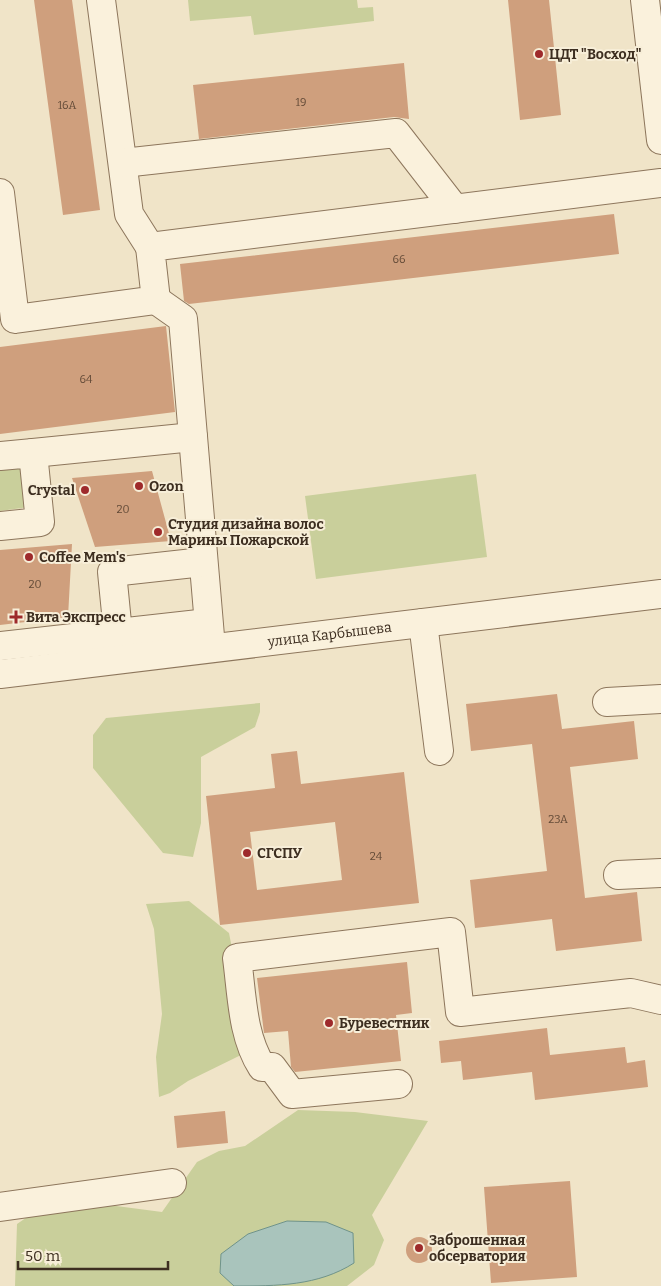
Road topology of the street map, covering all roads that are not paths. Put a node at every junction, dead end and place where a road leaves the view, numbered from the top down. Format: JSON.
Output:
{"nodes":[{"id":1,"x":101,"y":0,"type":"edge"},
{"id":2,"x":645,"y":0,"type":"edge"},
{"id":3,"x":661,"y":140,"type":"edge"},
{"id":4,"x":123,"y":163,"type":"junction"},
{"id":5,"x":661,"y":183,"type":"edge"},
{"id":6,"x":0,"y":193,"type":"edge"},
{"id":7,"x":455,"y":209,"type":"junction"},
{"id":8,"x":150,"y":247,"type":"junction"},
{"id":9,"x":156,"y":300,"type":"junction"},
{"id":10,"x":193,"y":437,"type":"junction"},
{"id":11,"x":34,"y":453,"type":"junction"},
{"id":12,"x":0,"y":456,"type":"edge"},
{"id":13,"x":0,"y":526,"type":"edge"},
{"id":14,"x":203,"y":562,"type":"junction"},
{"id":15,"x":661,"y":594,"type":"edge"},
{"id":16,"x":423,"y":623,"type":"junction"},
{"id":17,"x":118,"y":633,"type":"junction"},
{"id":18,"x":210,"y":636,"type":"junction"},
{"id":19,"x":0,"y":646,"type":"edge"},
{"id":20,"x":0,"y":674,"type":"edge"},
{"id":21,"x":661,"y":699,"type":"edge"},
{"id":22,"x":607,"y":702,"type":"dead end"},
{"id":23,"x":439,"y":751,"type":"dead end"},
{"id":24,"x":661,"y":873,"type":"edge"},
{"id":25,"x":618,"y":875,"type":"dead end"},
{"id":26,"x":661,"y":1000,"type":"edge"},
{"id":27,"x":398,"y":1084,"type":"dead end"},
{"id":28,"x":172,"y":1182,"type":"dead end"},
{"id":29,"x":0,"y":1207,"type":"edge"}],
"edges":[{"from":1,"to":4,"type":"street"},
{"from":2,"to":3,"type":"street"},
{"from":4,"to":7,"type":"street"},
{"from":4,"to":8,"type":"street"},
{"from":5,"to":7,"type":"street"},
{"from":6,"to":9,"type":"street"},
{"from":7,"to":8,"type":"street"},
{"from":8,"to":9,"type":"street"},
{"from":9,"to":10,"type":"street"},
{"from":10,"to":11,"type":"street"},
{"from":10,"to":14,"type":"street"},
{"from":11,"to":12,"type":"street"},
{"from":11,"to":13,"type":"street"},
{"from":14,"to":17,"type":"street"},
{"from":14,"to":18,"type":"street"},
{"from":15,"to":16,"type":"street","name":"улица Карбышева"},
{"from":16,"to":18,"type":"street","name":"улица Карбышева"},
{"from":16,"to":23,"type":"street"},
{"from":17,"to":18,"type":"street"},
{"from":17,"to":19,"type":"street"},
{"from":18,"to":20,"type":"street","name":"улица Карбышева"},
{"from":21,"to":22,"type":"street"},
{"from":24,"to":25,"type":"street"},
{"from":26,"to":27,"type":"street"},
{"from":28,"to":29,"type":"street"}]}
